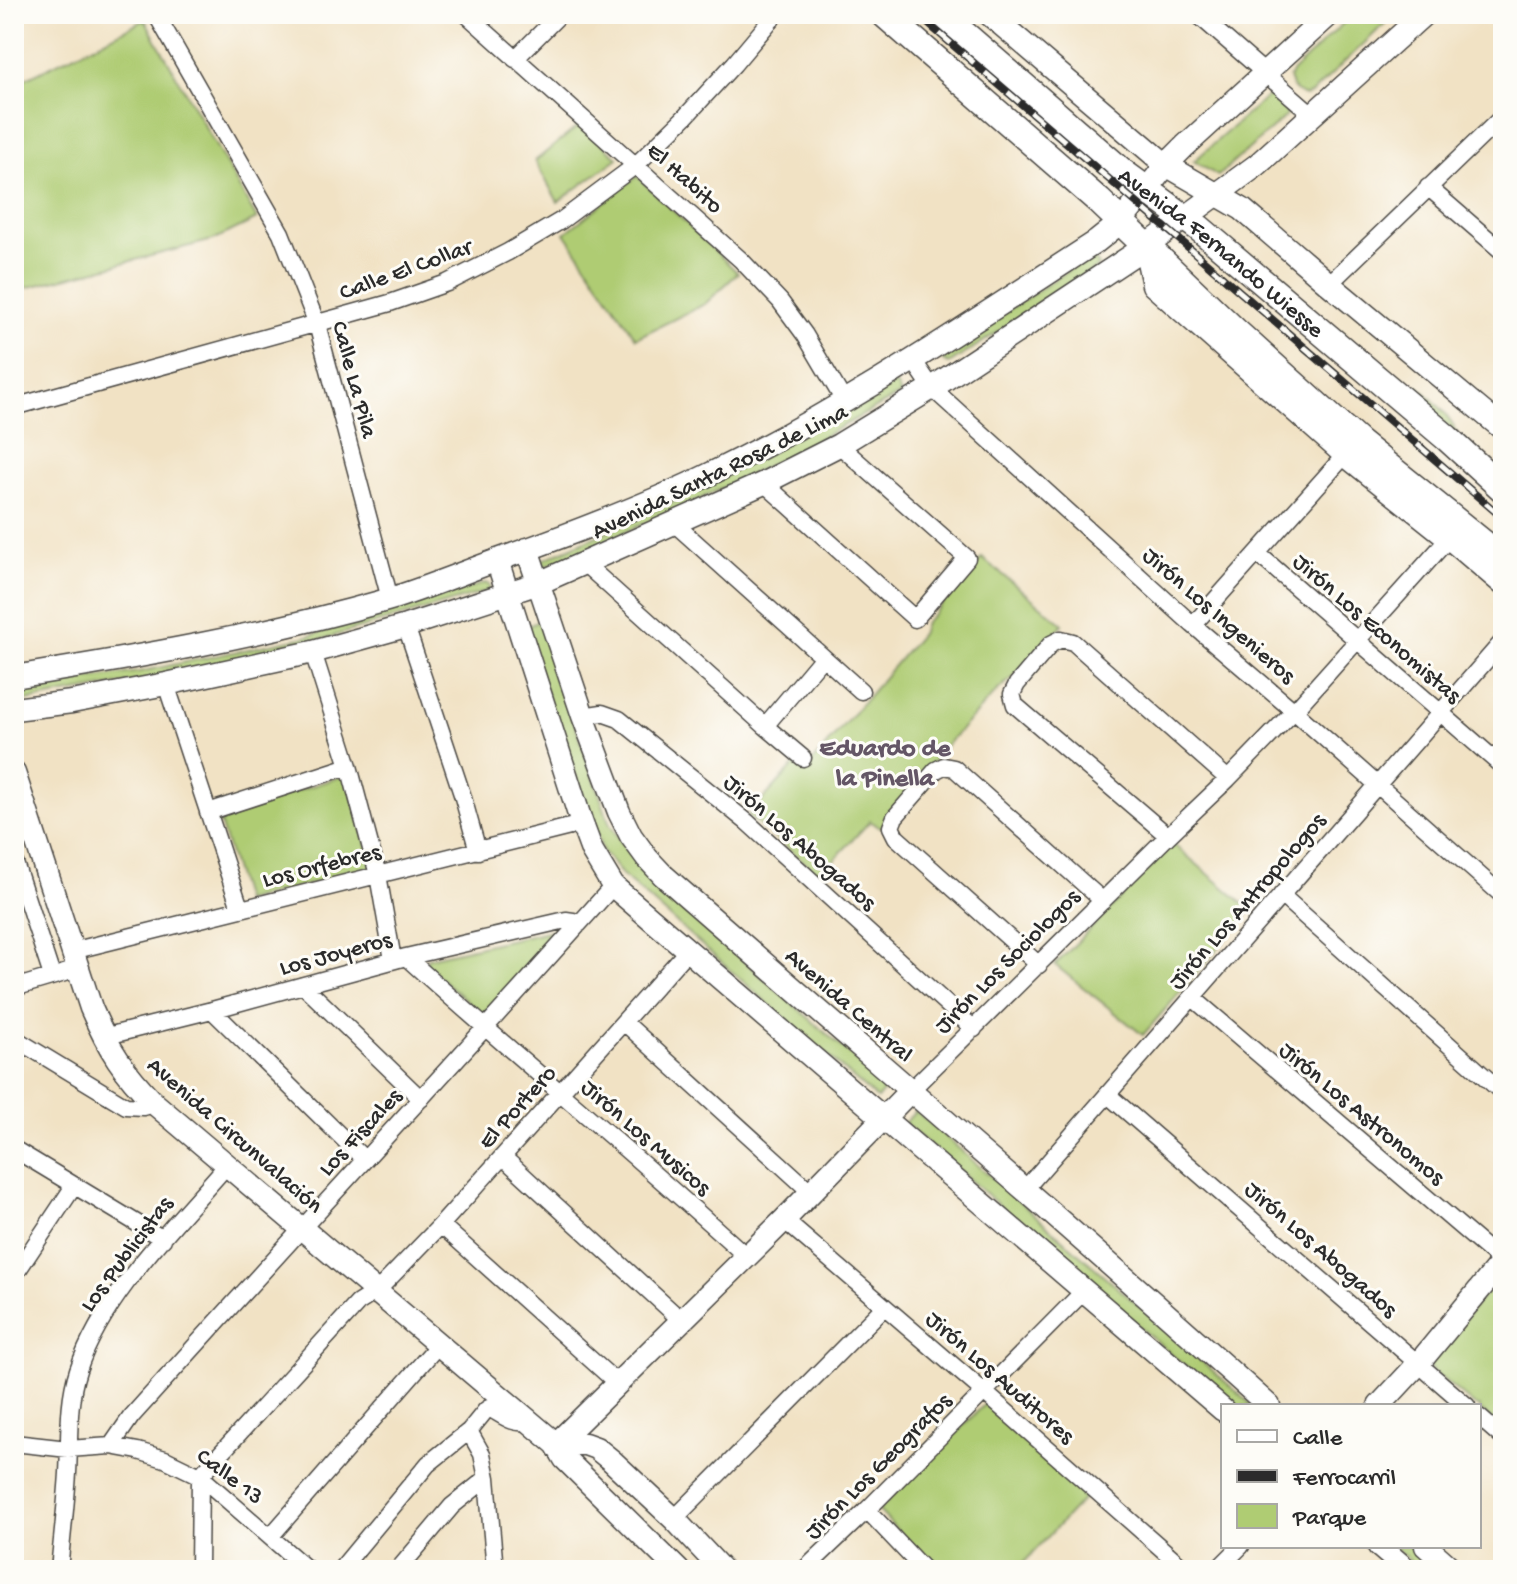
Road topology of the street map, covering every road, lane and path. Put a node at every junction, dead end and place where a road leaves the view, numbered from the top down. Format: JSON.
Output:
{"nodes":[{"id":1,"x":156,"y":14,"type":"edge"},
{"id":2,"x":466,"y":14,"type":"edge"},
{"id":3,"x":560,"y":14,"type":"edge"},
{"id":4,"x":776,"y":14,"type":"edge"},
{"id":5,"x":884,"y":14,"type":"edge"},
{"id":6,"x":941,"y":14,"type":"edge"},
{"id":7,"x":989,"y":14,"type":"edge"},
{"id":8,"x":1197,"y":14,"type":"edge"},
{"id":9,"x":1330,"y":14,"type":"edge"},
{"id":10,"x":1424,"y":14,"type":"edge"},
{"id":11,"x":515,"y":59,"type":"junction"},
{"id":12,"x":1266,"y":73,"type":"junction"},
{"id":13,"x":1313,"y":115,"type":"junction"},
{"id":14,"x":1503,"y":116,"type":"edge"},
{"id":15,"x":636,"y":165,"type":"junction"},
{"id":16,"x":1166,"y":165,"type":"junction"},
{"id":17,"x":1428,"y":187,"type":"junction"},
{"id":18,"x":1145,"y":190,"type":"junction"},
{"id":19,"x":1219,"y":194,"type":"junction"},
{"id":20,"x":1185,"y":218,"type":"junction"},
{"id":21,"x":1121,"y":222,"type":"junction"},
{"id":22,"x":1096,"y":242,"type":"junction"},
{"id":23,"x":1145,"y":247,"type":"junction"},
{"id":24,"x":1503,"y":252,"type":"edge"},
{"id":25,"x":1118,"y":265,"type":"junction"},
{"id":26,"x":1032,"y":284,"type":"junction"},
{"id":27,"x":1329,"y":284,"type":"junction"},
{"id":28,"x":1050,"y":310,"type":"junction"},
{"id":29,"x":317,"y":324,"type":"junction"},
{"id":30,"x":913,"y":360,"type":"junction"},
{"id":31,"x":932,"y":388,"type":"junction"},
{"id":32,"x":844,"y":401,"type":"junction"},
{"id":33,"x":14,"y":407,"type":"edge"},
{"id":34,"x":1503,"y":429,"type":"edge"},
{"id":35,"x":839,"y":445,"type":"junction"},
{"id":36,"x":1345,"y":455,"type":"junction"},
{"id":37,"x":764,"y":483,"type":"junction"},
{"id":38,"x":1503,"y":489,"type":"edge"},
{"id":39,"x":675,"y":524,"type":"junction"},
{"id":40,"x":1449,"y":538,"type":"junction"},
{"id":41,"x":527,"y":549,"type":"junction"},
{"id":42,"x":1258,"y":554,"type":"junction"},
{"id":43,"x":1503,"y":559,"type":"edge"},
{"id":44,"x":497,"y":560,"type":"junction"},
{"id":45,"x":585,"y":564,"type":"junction"},
{"id":46,"x":539,"y":583,"type":"junction"},
{"id":47,"x":1503,"y":584,"type":"edge"},
{"id":48,"x":509,"y":593,"type":"junction"},
{"id":49,"x":390,"y":599,"type":"junction"},
{"id":50,"x":1193,"y":625,"type":"junction"},
{"id":51,"x":406,"y":626,"type":"junction"},
{"id":52,"x":1357,"y":641,"type":"junction"},
{"id":53,"x":1503,"y":641,"type":"edge"},
{"id":54,"x":313,"y":652,"type":"junction"},
{"id":55,"x":823,"y":657,"type":"junction"},
{"id":56,"x":14,"y":677,"type":"edge"},
{"id":57,"x":166,"y":684,"type":"junction"},
{"id":58,"x":861,"y":691,"type":"dead end"},
{"id":59,"x":14,"y":709,"type":"edge"},
{"id":60,"x":1294,"y":711,"type":"junction"},
{"id":61,"x":1440,"y":713,"type":"junction"},
{"id":62,"x":583,"y":716,"type":"junction"},
{"id":63,"x":765,"y":726,"type":"junction"},
{"id":64,"x":803,"y":758,"type":"dead end"},
{"id":65,"x":349,"y":766,"type":"junction"},
{"id":66,"x":1503,"y":767,"type":"edge"},
{"id":67,"x":14,"y":773,"type":"edge"},
{"id":68,"x":1228,"y":779,"type":"junction"},
{"id":69,"x":1377,"y":786,"type":"junction"},
{"id":70,"x":208,"y":812,"type":"junction"},
{"id":71,"x":582,"y":824,"type":"junction"},
{"id":72,"x":1168,"y":836,"type":"junction"},
{"id":73,"x":478,"y":851,"type":"junction"},
{"id":74,"x":14,"y":860,"type":"edge"},
{"id":75,"x":378,"y":875,"type":"junction"},
{"id":76,"x":613,"y":886,"type":"junction"},
{"id":77,"x":1281,"y":895,"type":"junction"},
{"id":78,"x":1503,"y":896,"type":"edge"},
{"id":79,"x":1103,"y":901,"type":"junction"},
{"id":80,"x":240,"y":908,"type":"junction"},
{"id":81,"x":579,"y":924,"type":"junction"},
{"id":82,"x":688,"y":950,"type":"junction"},
{"id":83,"x":399,"y":959,"type":"junction"},
{"id":84,"x":75,"y":960,"type":"junction"},
{"id":85,"x":1039,"y":965,"type":"junction"},
{"id":86,"x":52,"y":976,"type":"junction"},
{"id":87,"x":303,"y":985,"type":"junction"},
{"id":88,"x":14,"y":988,"type":"edge"},
{"id":89,"x":1193,"y":998,"type":"junction"},
{"id":90,"x":212,"y":1010,"type":"junction"},
{"id":91,"x":624,"y":1022,"type":"junction"},
{"id":92,"x":974,"y":1029,"type":"junction"},
{"id":93,"x":486,"y":1030,"type":"junction"},
{"id":94,"x":103,"y":1037,"type":"junction"},
{"id":95,"x":14,"y":1038,"type":"edge"},
{"id":96,"x":910,"y":1091,"type":"junction"},
{"id":97,"x":561,"y":1092,"type":"junction"},
{"id":98,"x":1503,"y":1093,"type":"edge"},
{"id":99,"x":1108,"y":1095,"type":"junction"},
{"id":100,"x":421,"y":1099,"type":"junction"},
{"id":101,"x":155,"y":1104,"type":"junction"},
{"id":102,"x":883,"y":1118,"type":"junction"},
{"id":103,"x":14,"y":1149,"type":"edge"},
{"id":104,"x":503,"y":1157,"type":"junction"},
{"id":105,"x":364,"y":1159,"type":"junction"},
{"id":106,"x":227,"y":1165,"type":"junction"},
{"id":107,"x":74,"y":1186,"type":"junction"},
{"id":108,"x":1025,"y":1189,"type":"junction"},
{"id":109,"x":811,"y":1192,"type":"junction"},
{"id":110,"x":784,"y":1220,"type":"junction"},
{"id":111,"x":441,"y":1225,"type":"junction"},
{"id":112,"x":302,"y":1228,"type":"junction"},
{"id":113,"x":163,"y":1239,"type":"junction"},
{"id":114,"x":746,"y":1256,"type":"junction"},
{"id":115,"x":1503,"y":1262,"type":"edge"},
{"id":116,"x":14,"y":1276,"type":"edge"},
{"id":117,"x":377,"y":1291,"type":"junction"},
{"id":118,"x":1084,"y":1291,"type":"junction"},
{"id":119,"x":884,"y":1307,"type":"junction"},
{"id":120,"x":681,"y":1320,"type":"junction"},
{"id":121,"x":439,"y":1344,"type":"junction"},
{"id":122,"x":1419,"y":1363,"type":"junction"},
{"id":123,"x":617,"y":1383,"type":"junction"},
{"id":124,"x":984,"y":1392,"type":"junction"},
{"id":125,"x":1267,"y":1404,"type":"edge"},
{"id":126,"x":1381,"y":1404,"type":"edge"},
{"id":127,"x":1465,"y":1404,"type":"edge"},
{"id":128,"x":1221,"y":1408,"type":"edge"},
{"id":129,"x":1481,"y":1419,"type":"edge"},
{"id":130,"x":527,"y":1421,"type":"junction"},
{"id":131,"x":469,"y":1431,"type":"junction"},
{"id":132,"x":1503,"y":1438,"type":"edge"},
{"id":133,"x":14,"y":1443,"type":"edge"},
{"id":134,"x":556,"y":1444,"type":"junction"},
{"id":135,"x":111,"y":1446,"type":"junction"},
{"id":136,"x":68,"y":1449,"type":"junction"},
{"id":137,"x":200,"y":1476,"type":"junction"},
{"id":138,"x":487,"y":1478,"type":"junction"},
{"id":139,"x":867,"y":1510,"type":"junction"},
{"id":140,"x":674,"y":1519,"type":"junction"},
{"id":141,"x":270,"y":1537,"type":"junction"},
{"id":142,"x":493,"y":1541,"type":"junction"},
{"id":143,"x":1239,"y":1548,"type":"edge"},
{"id":144,"x":1381,"y":1548,"type":"edge"},
{"id":145,"x":1428,"y":1548,"type":"edge"},
{"id":146,"x":59,"y":1570,"type":"edge"},
{"id":147,"x":199,"y":1570,"type":"edge"},
{"id":148,"x":308,"y":1570,"type":"edge"},
{"id":149,"x":340,"y":1570,"type":"edge"},
{"id":150,"x":398,"y":1570,"type":"edge"},
{"id":151,"x":495,"y":1570,"type":"edge"},
{"id":152,"x":508,"y":1570,"type":"edge"},
{"id":153,"x":678,"y":1570,"type":"edge"},
{"id":154,"x":722,"y":1570,"type":"edge"},
{"id":155,"x":804,"y":1570,"type":"edge"},
{"id":156,"x":924,"y":1570,"type":"edge"},
{"id":157,"x":1186,"y":1570,"type":"edge"},
{"id":158,"x":1217,"y":1570,"type":"edge"},
{"id":159,"x":1407,"y":1570,"type":"edge"},
{"id":160,"x":1453,"y":1570,"type":"edge"}],
"edges":[{"from":1,"to":29,"type":"street","name":"Calle La Pila"},
{"from":2,"to":11,"type":"street","name":"El Habito"},
{"from":3,"to":11,"type":"street"},
{"from":4,"to":15,"type":"street","name":"Calle El Collar"},
{"from":5,"to":21,"type":"main road","name":"Avenida Fernando Wiesse"},
{"from":6,"to":18,"type":"main road","name":"Avenida Fernando Wiesse"},
{"from":7,"to":16,"type":"main road","name":"Avenida Fernando Wiesse"},
{"from":8,"to":12,"type":"street"},
{"from":9,"to":12,"type":"main road","name":"Avenida Santa Rosa de Lima"},
{"from":10,"to":13,"type":"main road","name":"Avenida Santa Rosa de Lima"},
{"from":11,"to":15,"type":"street","name":"El Habito"},
{"from":12,"to":13,"type":"street"},
{"from":12,"to":16,"type":"main road","name":"Avenida Santa Rosa de Lima"},
{"from":13,"to":19,"type":"main road","name":"Avenida Santa Rosa de Lima"},
{"from":14,"to":17,"type":"street"},
{"from":15,"to":29,"type":"street","name":"Calle El Collar"},
{"from":15,"to":32,"type":"street","name":"El Habito"},
{"from":16,"to":18,"type":"main road","name":"Avenida Santa Rosa de Lima"},
{"from":16,"to":19,"type":"main road","name":"Avenida Fernando Wiesse"},
{"from":17,"to":24,"type":"street"},
{"from":17,"to":27,"type":"street"},
{"from":18,"to":20,"type":"main road","name":"Avenida Fernando Wiesse"},
{"from":18,"to":21,"type":"main road","name":"Avenida Santa Rosa de Lima"},
{"from":19,"to":20,"type":"main road","name":"Avenida Santa Rosa de Lima"},
{"from":19,"to":27,"type":"main road","name":"Avenida Fernando Wiesse"},
{"from":20,"to":23,"type":"main road","name":"Avenida Santa Rosa de Lima"},
{"from":20,"to":38,"type":"main road","name":"Avenida Fernando Wiesse"},
{"from":21,"to":22,"type":"main road","name":"Avenida Santa Rosa de Lima"},
{"from":21,"to":23,"type":"main road","name":"Avenida Fernando Wiesse"},
{"from":22,"to":25,"type":"main road"},
{"from":22,"to":26,"type":"main road","name":"Avenida Santa Rosa de Lima"},
{"from":23,"to":25,"type":"main road","name":"Avenida Santa Rosa de Lima"},
{"from":23,"to":36,"type":"main road","name":"Avenida Fernando Wiesse"},
{"from":23,"to":43,"type":"main road","name":"Avenida Fernando Wiesse"},
{"from":25,"to":28,"type":"main road","name":"Avenida Santa Rosa de Lima"},
{"from":26,"to":28,"type":"main road"},
{"from":26,"to":30,"type":"main road","name":"Avenida Santa Rosa de Lima"},
{"from":27,"to":34,"type":"main road","name":"Avenida Fernando Wiesse"},
{"from":28,"to":31,"type":"main road","name":"Avenida Santa Rosa de Lima"},
{"from":29,"to":33,"type":"street","name":"Calle El Collar"},
{"from":29,"to":49,"type":"street","name":"Calle La Pila"},
{"from":30,"to":31,"type":"street","name":"Jirón Los Ingenieros"},
{"from":30,"to":32,"type":"main road","name":"Avenida Santa Rosa de Lima"},
{"from":31,"to":35,"type":"main road","name":"Avenida Santa Rosa de Lima"},
{"from":31,"to":50,"type":"street","name":"Jirón Los Ingenieros"},
{"from":32,"to":41,"type":"main road","name":"Avenida Santa Rosa de Lima"},
{"from":35,"to":37,"type":"main road","name":"Avenida Santa Rosa de Lima"},
{"from":35,"to":37,"type":"street"},
{"from":36,"to":40,"type":"main road","name":"Avenida Fernando Wiesse"},
{"from":36,"to":42,"type":"street"},
{"from":37,"to":39,"type":"main road","name":"Avenida Santa Rosa de Lima"},
{"from":39,"to":45,"type":"main road","name":"Avenida Santa Rosa de Lima"},
{"from":39,"to":55,"type":"street"},
{"from":40,"to":47,"type":"main road","name":"Avenida Fernando Wiesse"},
{"from":40,"to":52,"type":"street","name":"Jirón Los Sociologos"},
{"from":41,"to":44,"type":"main road","name":"Avenida Santa Rosa de Lima"},
{"from":41,"to":46,"type":"main road","name":"Avenida Central"},
{"from":42,"to":50,"type":"street"},
{"from":42,"to":52,"type":"street","name":"Jirón Los Economistas"},
{"from":44,"to":48,"type":"main road"},
{"from":44,"to":49,"type":"main road","name":"Avenida Santa Rosa de Lima"},
{"from":45,"to":46,"type":"main road","name":"Avenida Santa Rosa de Lima"},
{"from":45,"to":63,"type":"street"},
{"from":46,"to":48,"type":"main road","name":"Avenida Santa Rosa de Lima"},
{"from":46,"to":62,"type":"main road","name":"Avenida Central"},
{"from":48,"to":51,"type":"main road","name":"Avenida Santa Rosa de Lima"},
{"from":48,"to":71,"type":"main road"},
{"from":49,"to":56,"type":"main road","name":"Avenida Santa Rosa de Lima"},
{"from":50,"to":60,"type":"street","name":"Jirón Los Ingenieros"},
{"from":51,"to":54,"type":"main road","name":"Avenida Santa Rosa de Lima"},
{"from":51,"to":73,"type":"street"},
{"from":52,"to":60,"type":"street","name":"Jirón Los Sociologos"},
{"from":52,"to":61,"type":"street","name":"Jirón Los Economistas"},
{"from":53,"to":61,"type":"street","name":"Jirón Los Antropologos"},
{"from":54,"to":57,"type":"main road","name":"Avenida Santa Rosa de Lima"},
{"from":54,"to":65,"type":"street"},
{"from":55,"to":58,"type":"street"},
{"from":55,"to":63,"type":"street"},
{"from":57,"to":59,"type":"main road","name":"Avenida Santa Rosa de Lima"},
{"from":57,"to":70,"type":"street"},
{"from":60,"to":68,"type":"street","name":"Jirón Los Sociologos"},
{"from":60,"to":69,"type":"street","name":"Jirón Los Ingenieros"},
{"from":61,"to":66,"type":"street","name":"Jirón Los Economistas"},
{"from":61,"to":69,"type":"street","name":"Jirón Los Antropologos"},
{"from":62,"to":92,"type":"street","name":"Jirón Los Abogados"},
{"from":62,"to":96,"type":"main road","name":"Avenida Central"},
{"from":63,"to":64,"type":"street"},
{"from":65,"to":70,"type":"street"},
{"from":65,"to":75,"type":"street"},
{"from":67,"to":84,"type":"main road","name":"Avenida Circunvalación"},
{"from":68,"to":72,"type":"street","name":"Jirón Los Sociologos"},
{"from":68,"to":72,"type":"street"},
{"from":69,"to":77,"type":"street","name":"Jirón Los Antropologos"},
{"from":69,"to":78,"type":"street","name":"Jirón Los Ingenieros"},
{"from":70,"to":80,"type":"street"},
{"from":71,"to":73,"type":"street","name":"Los Orfebres"},
{"from":71,"to":76,"type":"main road"},
{"from":72,"to":79,"type":"street","name":"Jirón Los Sociologos"},
{"from":73,"to":75,"type":"street","name":"Los Orfebres"},
{"from":74,"to":86,"type":"street"},
{"from":75,"to":80,"type":"street","name":"Los Orfebres"},
{"from":75,"to":83,"type":"street"},
{"from":76,"to":81,"type":"street","name":"Los Fiscales"},
{"from":76,"to":82,"type":"main road"},
{"from":77,"to":89,"type":"street","name":"Jirón Los Antropologos"},
{"from":77,"to":98,"type":"street"},
{"from":79,"to":85,"type":"street","name":"Jirón Los Sociologos"},
{"from":79,"to":85,"type":"street"},
{"from":80,"to":84,"type":"street","name":"Los Orfebres"},
{"from":81,"to":83,"type":"street","name":"Los Joyeros"},
{"from":81,"to":93,"type":"street","name":"Los Fiscales"},
{"from":82,"to":91,"type":"street","name":"El Portero"},
{"from":82,"to":102,"type":"main road"},
{"from":83,"to":87,"type":"street","name":"Los Joyeros"},
{"from":83,"to":93,"type":"street","name":"Jirón Los Musicos"},
{"from":84,"to":86,"type":"street","name":"Los Orfebres"},
{"from":84,"to":94,"type":"main road","name":"Avenida Circunvalación"},
{"from":85,"to":92,"type":"street","name":"Jirón Los Sociologos"},
{"from":86,"to":88,"type":"street","name":"Los Orfebres"},
{"from":87,"to":90,"type":"street","name":"Los Joyeros"},
{"from":87,"to":100,"type":"street"},
{"from":89,"to":99,"type":"street","name":"Jirón Los Antropologos"},
{"from":89,"to":115,"type":"street","name":"Jirón Los Astronomos"},
{"from":90,"to":94,"type":"street","name":"Los Joyeros"},
{"from":90,"to":105,"type":"street"},
{"from":91,"to":97,"type":"street","name":"El Portero"},
{"from":91,"to":109,"type":"street"},
{"from":92,"to":96,"type":"street","name":"Jirón Los Sociologos"},
{"from":93,"to":97,"type":"street","name":"Jirón Los Musicos"},
{"from":93,"to":100,"type":"street","name":"Los Fiscales"},
{"from":94,"to":101,"type":"main road","name":"Avenida Circunvalación"},
{"from":95,"to":101,"type":"street"},
{"from":96,"to":102,"type":"main road","name":"Jirón Los Sociologos"},
{"from":96,"to":108,"type":"main road","name":"Avenida Central"},
{"from":97,"to":104,"type":"street","name":"El Portero"},
{"from":97,"to":114,"type":"street","name":"Jirón Los Musicos"},
{"from":99,"to":108,"type":"street","name":"Jirón Los Antropologos"},
{"from":99,"to":122,"type":"street","name":"Jirón Los Abogados"},
{"from":100,"to":105,"type":"street","name":"Los Fiscales"},
{"from":101,"to":106,"type":"main road","name":"Avenida Circunvalación"},
{"from":102,"to":109,"type":"main road","name":"Jirón Los Sociologos"},
{"from":102,"to":118,"type":"main road"},
{"from":103,"to":107,"type":"street"},
{"from":104,"to":111,"type":"street","name":"El Portero"},
{"from":104,"to":120,"type":"street"},
{"from":105,"to":112,"type":"street","name":"Los Fiscales"},
{"from":106,"to":112,"type":"main road","name":"Avenida Circunvalación"},
{"from":106,"to":113,"type":"street","name":"Los Publicistas"},
{"from":107,"to":113,"type":"street"},
{"from":107,"to":116,"type":"street"},
{"from":108,"to":125,"type":"main road","name":"Avenida Central"},
{"from":109,"to":110,"type":"main road","name":"Jirón Los Sociologos"},
{"from":110,"to":114,"type":"main road","name":"Jirón Los Sociologos"},
{"from":110,"to":119,"type":"street","name":"Jirón Los Auditores"},
{"from":111,"to":117,"type":"street","name":"El Portero"},
{"from":111,"to":123,"type":"street"},
{"from":112,"to":117,"type":"main road","name":"Avenida Circunvalación"},
{"from":112,"to":135,"type":"street","name":"Los Fiscales"},
{"from":113,"to":136,"type":"street","name":"Los Publicistas"},
{"from":114,"to":120,"type":"main road","name":"Jirón Los Sociologos"},
{"from":115,"to":122,"type":"main road"},
{"from":117,"to":121,"type":"main road","name":"Avenida Circunvalación"},
{"from":117,"to":137,"type":"street","name":"El Portero"},
{"from":118,"to":124,"type":"street","name":"Jirón Los Geografos"},
{"from":118,"to":128,"type":"main road"},
{"from":119,"to":124,"type":"street","name":"Jirón Los Auditores"},
{"from":119,"to":140,"type":"street"},
{"from":120,"to":123,"type":"main road","name":"Jirón Los Sociologos"},
{"from":121,"to":130,"type":"main road","name":"Avenida Circunvalación"},
{"from":121,"to":141,"type":"street"},
{"from":122,"to":126,"type":"main road"},
{"from":122,"to":127,"type":"street","name":"Jirón Los Abogados"},
{"from":123,"to":134,"type":"main road","name":"Jirón Los Sociologos"},
{"from":124,"to":139,"type":"street","name":"Jirón Los Geografos"},
{"from":124,"to":157,"type":"street","name":"Jirón Los Auditores"},
{"from":129,"to":132,"type":"street"},
{"from":130,"to":131,"type":"street"},
{"from":130,"to":134,"type":"main road","name":"Avenida Circunvalación"},
{"from":131,"to":138,"type":"street"},
{"from":131,"to":149,"type":"street"},
{"from":133,"to":136,"type":"street","name":"Calle 13"},
{"from":134,"to":140,"type":"main road"},
{"from":134,"to":153,"type":"main road","name":"Avenida Circunvalación"},
{"from":135,"to":136,"type":"street","name":"Calle 13"},
{"from":135,"to":137,"type":"street","name":"Calle 13"},
{"from":136,"to":146,"type":"street","name":"Los Publicistas"},
{"from":137,"to":141,"type":"street","name":"Calle 13"},
{"from":137,"to":147,"type":"street"},
{"from":138,"to":142,"type":"street"},
{"from":138,"to":150,"type":"street"},
{"from":139,"to":155,"type":"street","name":"Jirón Los Geografos"},
{"from":139,"to":156,"type":"street"},
{"from":140,"to":154,"type":"main road"},
{"from":141,"to":148,"type":"street","name":"Calle 13"},
{"from":142,"to":151,"type":"street"},
{"from":142,"to":152,"type":"street"},
{"from":143,"to":158,"type":"street"},
{"from":144,"to":159,"type":"main road"},
{"from":145,"to":160,"type":"main road"}]}
